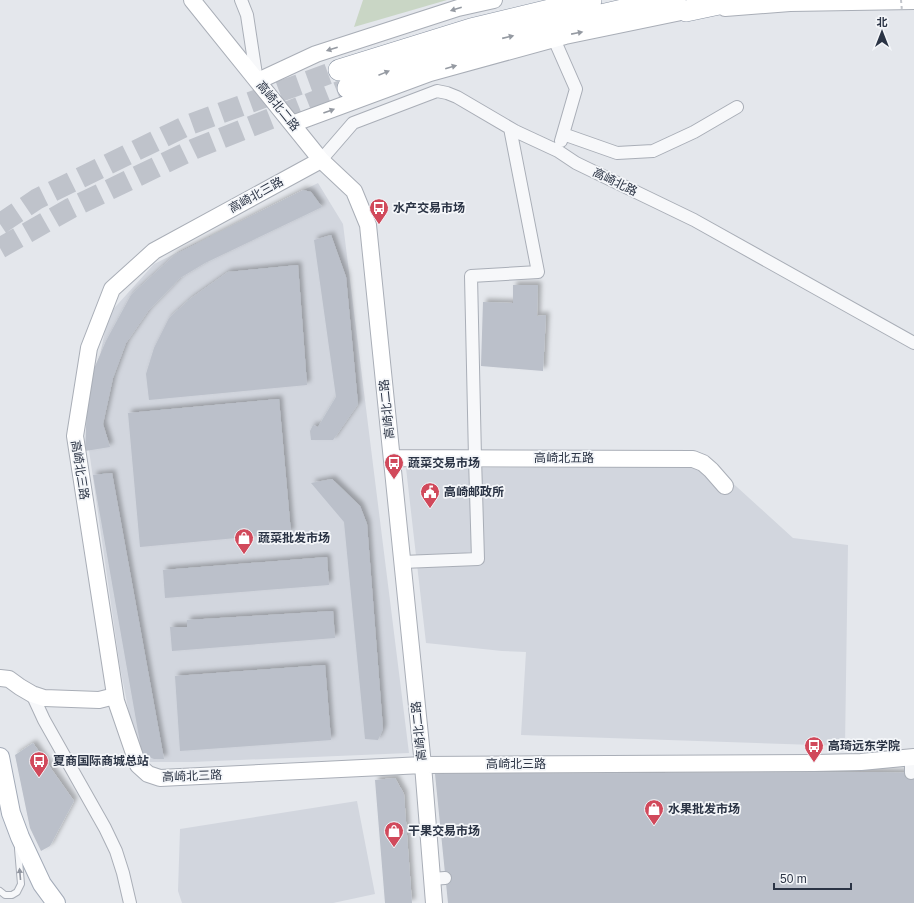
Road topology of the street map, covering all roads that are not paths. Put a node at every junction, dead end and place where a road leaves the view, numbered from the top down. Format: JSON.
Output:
{"nodes":[{"id":1,"x":192,"y":0,"type":"edge"},
{"id":2,"x":241,"y":0,"type":"edge"},
{"id":3,"x":494,"y":0,"type":"edge"},
{"id":4,"x":592,"y":0,"type":"edge"},
{"id":5,"x":738,"y":0,"type":"edge"},
{"id":6,"x":914,"y":0,"type":"edge"},
{"id":7,"x":681,"y":5,"type":"edge"},
{"id":8,"x":554,"y":39,"type":"junction"},
{"id":9,"x":258,"y":81,"type":"junction"},
{"id":10,"x":737,"y":107,"type":"dead end"},
{"id":11,"x":292,"y":124,"type":"junction"},
{"id":12,"x":510,"y":128,"type":"junction"},
{"id":13,"x":563,"y":134,"type":"junction"},
{"id":14,"x":558,"y":151,"type":"junction"},
{"id":15,"x":321,"y":160,"type":"junction"},
{"id":16,"x":914,"y":343,"type":"edge"},
{"id":17,"x":392,"y":458,"type":"junction"},
{"id":18,"x":475,"y":458,"type":"junction"},
{"id":19,"x":725,"y":486,"type":"dead end"},
{"id":20,"x":402,"y":562,"type":"junction"},
{"id":21,"x":0,"y":678,"type":"edge"},
{"id":22,"x":32,"y":694,"type":"junction"},
{"id":23,"x":115,"y":696,"type":"junction"},
{"id":24,"x":0,"y":757,"type":"edge"},
{"id":25,"x":912,"y":762,"type":"edge"},
{"id":26,"x":423,"y":765,"type":"junction"},
{"id":27,"x":11,"y":813,"type":"junction"},
{"id":28,"x":42,"y":884,"type":"junction"},
{"id":29,"x":0,"y":891,"type":"edge"},
{"id":30,"x":56,"y":903,"type":"edge"},
{"id":31,"x":68,"y":903,"type":"edge"},
{"id":32,"x":130,"y":903,"type":"edge"},
{"id":33,"x":434,"y":903,"type":"edge"}],
"edges":[{"from":1,"to":9,"type":"street","name":"高崎北二路"},
{"from":2,"to":9,"type":"street"},
{"from":3,"to":9,"type":"street","one_way":true},
{"from":4,"to":7,"type":"highway","one_way":true},
{"from":5,"to":7,"type":"highway"},
{"from":6,"to":7,"type":"street"},
{"from":8,"to":7,"type":"street","one_way":true},
{"from":11,"to":8,"type":"street","one_way":true},
{"from":8,"to":13,"type":"street"},
{"from":9,"to":11,"type":"street","name":"高崎北二路"},
{"from":10,"to":13,"type":"street"},
{"from":11,"to":15,"type":"street","name":"高崎北二路"},
{"from":12,"to":14,"type":"street","name":"高崎北路"},
{"from":12,"to":15,"type":"street","name":"高崎北路"},
{"from":12,"to":18,"type":"street"},
{"from":13,"to":14,"type":"street"},
{"from":14,"to":16,"type":"street","name":"高崎北路"},
{"from":15,"to":17,"type":"street","name":"高崎北二路"},
{"from":15,"to":23,"type":"street","name":"高崎北三路"},
{"from":17,"to":18,"type":"street","name":"高崎北五路"},
{"from":17,"to":20,"type":"street","name":"高崎北二路"},
{"from":18,"to":19,"type":"street","name":"高崎北五路"},
{"from":18,"to":20,"type":"street"},
{"from":20,"to":26,"type":"street","name":"高崎北二路"},
{"from":21,"to":22,"type":"street"},
{"from":22,"to":23,"type":"street"},
{"from":22,"to":32,"type":"street"},
{"from":23,"to":26,"type":"street","name":"高崎北三路"},
{"from":24,"to":27,"type":"main road"},
{"from":25,"to":26,"type":"street","name":"高崎北三路"},
{"from":26,"to":33,"type":"street","name":"高崎北二路"},
{"from":27,"to":28,"type":"main road"},
{"from":29,"to":27,"type":"lane","one_way":true},
{"from":28,"to":30,"type":"main road"},
{"from":28,"to":31,"type":"main road"}]}
